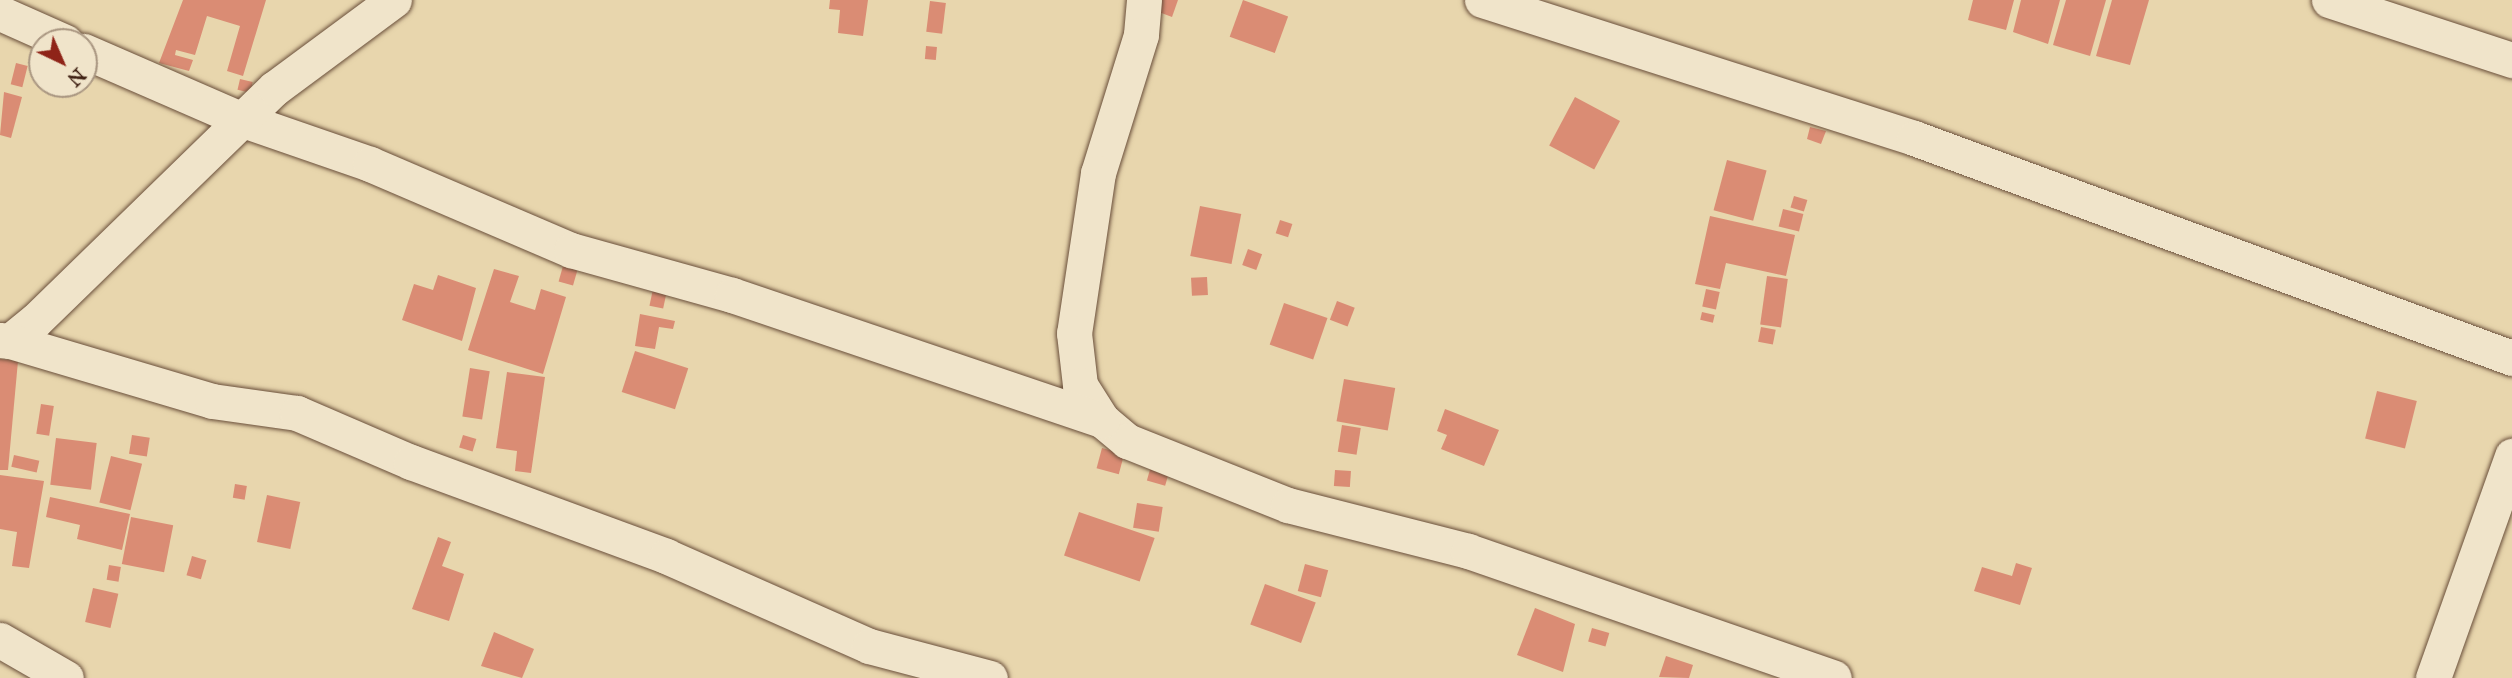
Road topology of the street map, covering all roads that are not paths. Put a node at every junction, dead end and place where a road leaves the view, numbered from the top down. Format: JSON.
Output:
{"nodes":[{"id":1,"x":394,"y":0,"type":"edge"},
{"id":2,"x":1144,"y":0,"type":"edge"},
{"id":3,"x":1482,"y":0,"type":"edge"},
{"id":4,"x":2329,"y":0,"type":"edge"},
{"id":5,"x":0,"y":13,"type":"edge"},
{"id":6,"x":34,"y":28,"type":"edge"},
{"id":7,"x":98,"y":57,"type":"edge"},
{"id":8,"x":2512,"y":60,"type":"edge"},
{"id":9,"x":243,"y":120,"type":"junction"},
{"id":10,"x":5,"y":340,"type":"edge"},
{"id":11,"x":2512,"y":358,"type":"edge"},
{"id":12,"x":1102,"y":420,"type":"junction"},
{"id":13,"x":2512,"y":456,"type":"edge"},
{"id":14,"x":0,"y":640,"type":"edge"},
{"id":15,"x":66,"y":678,"type":"edge"},
{"id":16,"x":990,"y":678,"type":"edge"},
{"id":17,"x":1834,"y":678,"type":"edge"},
{"id":18,"x":2432,"y":678,"type":"edge"}],
"edges":[{"from":1,"to":9,"type":"street"},
{"from":2,"to":12,"type":"street"},
{"from":3,"to":11,"type":"street"},
{"from":4,"to":8,"type":"street"},
{"from":5,"to":6,"type":"street"},
{"from":7,"to":9,"type":"street"},
{"from":9,"to":10,"type":"street"},
{"from":9,"to":12,"type":"street"},
{"from":10,"to":16,"type":"street"},
{"from":12,"to":17,"type":"street"},
{"from":13,"to":18,"type":"street"},
{"from":14,"to":15,"type":"street"}]}
